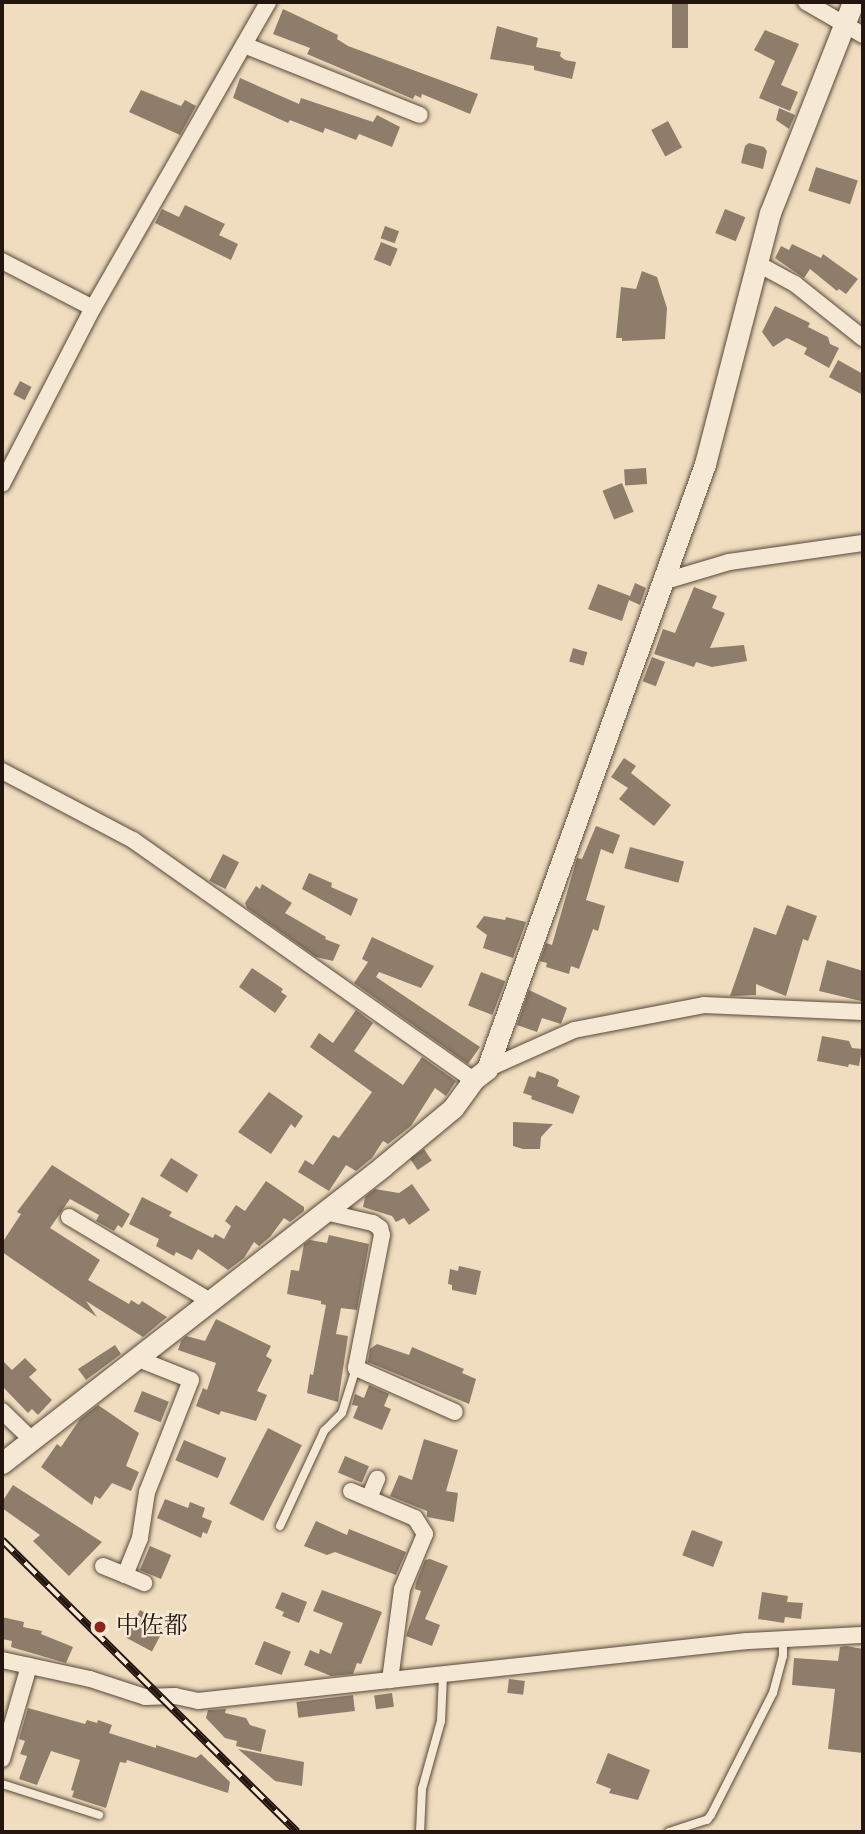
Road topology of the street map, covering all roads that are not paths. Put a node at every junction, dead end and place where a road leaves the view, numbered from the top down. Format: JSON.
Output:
{"nodes":[{"id":1,"x":268,"y":2,"type":"edge"},
{"id":2,"x":806,"y":2,"type":"edge"},
{"id":3,"x":853,"y":2,"type":"edge"},
{"id":4,"x":854,"y":31,"type":"edge"},
{"id":5,"x":244,"y":45,"type":"junction"},
{"id":6,"x":420,"y":115,"type":"dead end"},
{"id":7,"x":2,"y":261,"type":"edge"},
{"id":8,"x":758,"y":264,"type":"junction"},
{"id":9,"x":93,"y":308,"type":"junction"},
{"id":10,"x":863,"y":338,"type":"edge"},
{"id":11,"x":2,"y":484,"type":"edge"},
{"id":12,"x":863,"y":543,"type":"edge"},
{"id":13,"x":662,"y":582,"type":"junction"},
{"id":14,"x":2,"y":771,"type":"edge"},
{"id":15,"x":863,"y":1013,"type":"edge"},
{"id":16,"x":480,"y":1074,"type":"junction"},
{"id":17,"x":325,"y":1212,"type":"junction"},
{"id":18,"x":69,"y":1217,"type":"dead end"},
{"id":19,"x":211,"y":1301,"type":"junction"},
{"id":20,"x":136,"y":1358,"type":"junction"},
{"id":21,"x":356,"y":1368,"type":"junction"},
{"id":22,"x":2,"y":1411,"type":"edge"},
{"id":23,"x":455,"y":1412,"type":"dead end"},
{"id":24,"x":32,"y":1440,"type":"junction"},
{"id":25,"x":2,"y":1463,"type":"edge"},
{"id":26,"x":377,"y":1479,"type":"dead end"},
{"id":27,"x":351,"y":1490,"type":"dead end"},
{"id":28,"x":369,"y":1498,"type":"junction"},
{"id":29,"x":280,"y":1526,"type":"dead end"},
{"id":30,"x":103,"y":1566,"type":"dead end"},
{"id":31,"x":125,"y":1575,"type":"junction"},
{"id":32,"x":144,"y":1583,"type":"dead end"},
{"id":33,"x":863,"y":1635,"type":"edge"},
{"id":34,"x":783,"y":1639,"type":"junction"},
{"id":35,"x":2,"y":1660,"type":"edge"},
{"id":36,"x":29,"y":1665,"type":"junction"},
{"id":37,"x":443,"y":1675,"type":"junction"},
{"id":38,"x":390,"y":1680,"type":"junction"},
{"id":39,"x":2,"y":1759,"type":"edge"},
{"id":40,"x":2,"y":1784,"type":"edge"},
{"id":41,"x":99,"y":1815,"type":"dead end"},
{"id":42,"x":420,"y":1832,"type":"edge"},
{"id":43,"x":669,"y":1832,"type":"edge"}],
"edges":[{"from":1,"to":5,"type":"street"},
{"from":2,"to":4,"type":"street"},
{"from":3,"to":4,"type":"street"},
{"from":4,"to":8,"type":"street"},
{"from":5,"to":6,"type":"street"},
{"from":5,"to":9,"type":"street"},
{"from":7,"to":9,"type":"street"},
{"from":8,"to":10,"type":"street"},
{"from":8,"to":13,"type":"street"},
{"from":9,"to":11,"type":"street"},
{"from":12,"to":13,"type":"street"},
{"from":13,"to":16,"type":"street"},
{"from":14,"to":16,"type":"street"},
{"from":15,"to":16,"type":"street"},
{"from":16,"to":17,"type":"street"},
{"from":17,"to":19,"type":"street"},
{"from":17,"to":21,"type":"street"},
{"from":18,"to":19,"type":"street"},
{"from":19,"to":20,"type":"street"},
{"from":20,"to":24,"type":"street"},
{"from":20,"to":31,"type":"street"},
{"from":21,"to":23,"type":"street"},
{"from":21,"to":29,"type":"lane"},
{"from":22,"to":24,"type":"street"},
{"from":24,"to":25,"type":"street"},
{"from":26,"to":28,"type":"street"},
{"from":27,"to":28,"type":"street"},
{"from":28,"to":38,"type":"street"},
{"from":30,"to":31,"type":"street"},
{"from":31,"to":32,"type":"street"},
{"from":33,"to":34,"type":"street"},
{"from":34,"to":37,"type":"street"},
{"from":34,"to":43,"type":"lane"},
{"from":35,"to":36,"type":"street"},
{"from":36,"to":38,"type":"street"},
{"from":36,"to":39,"type":"street"},
{"from":37,"to":38,"type":"street"},
{"from":37,"to":42,"type":"lane"},
{"from":40,"to":41,"type":"lane"}]}
